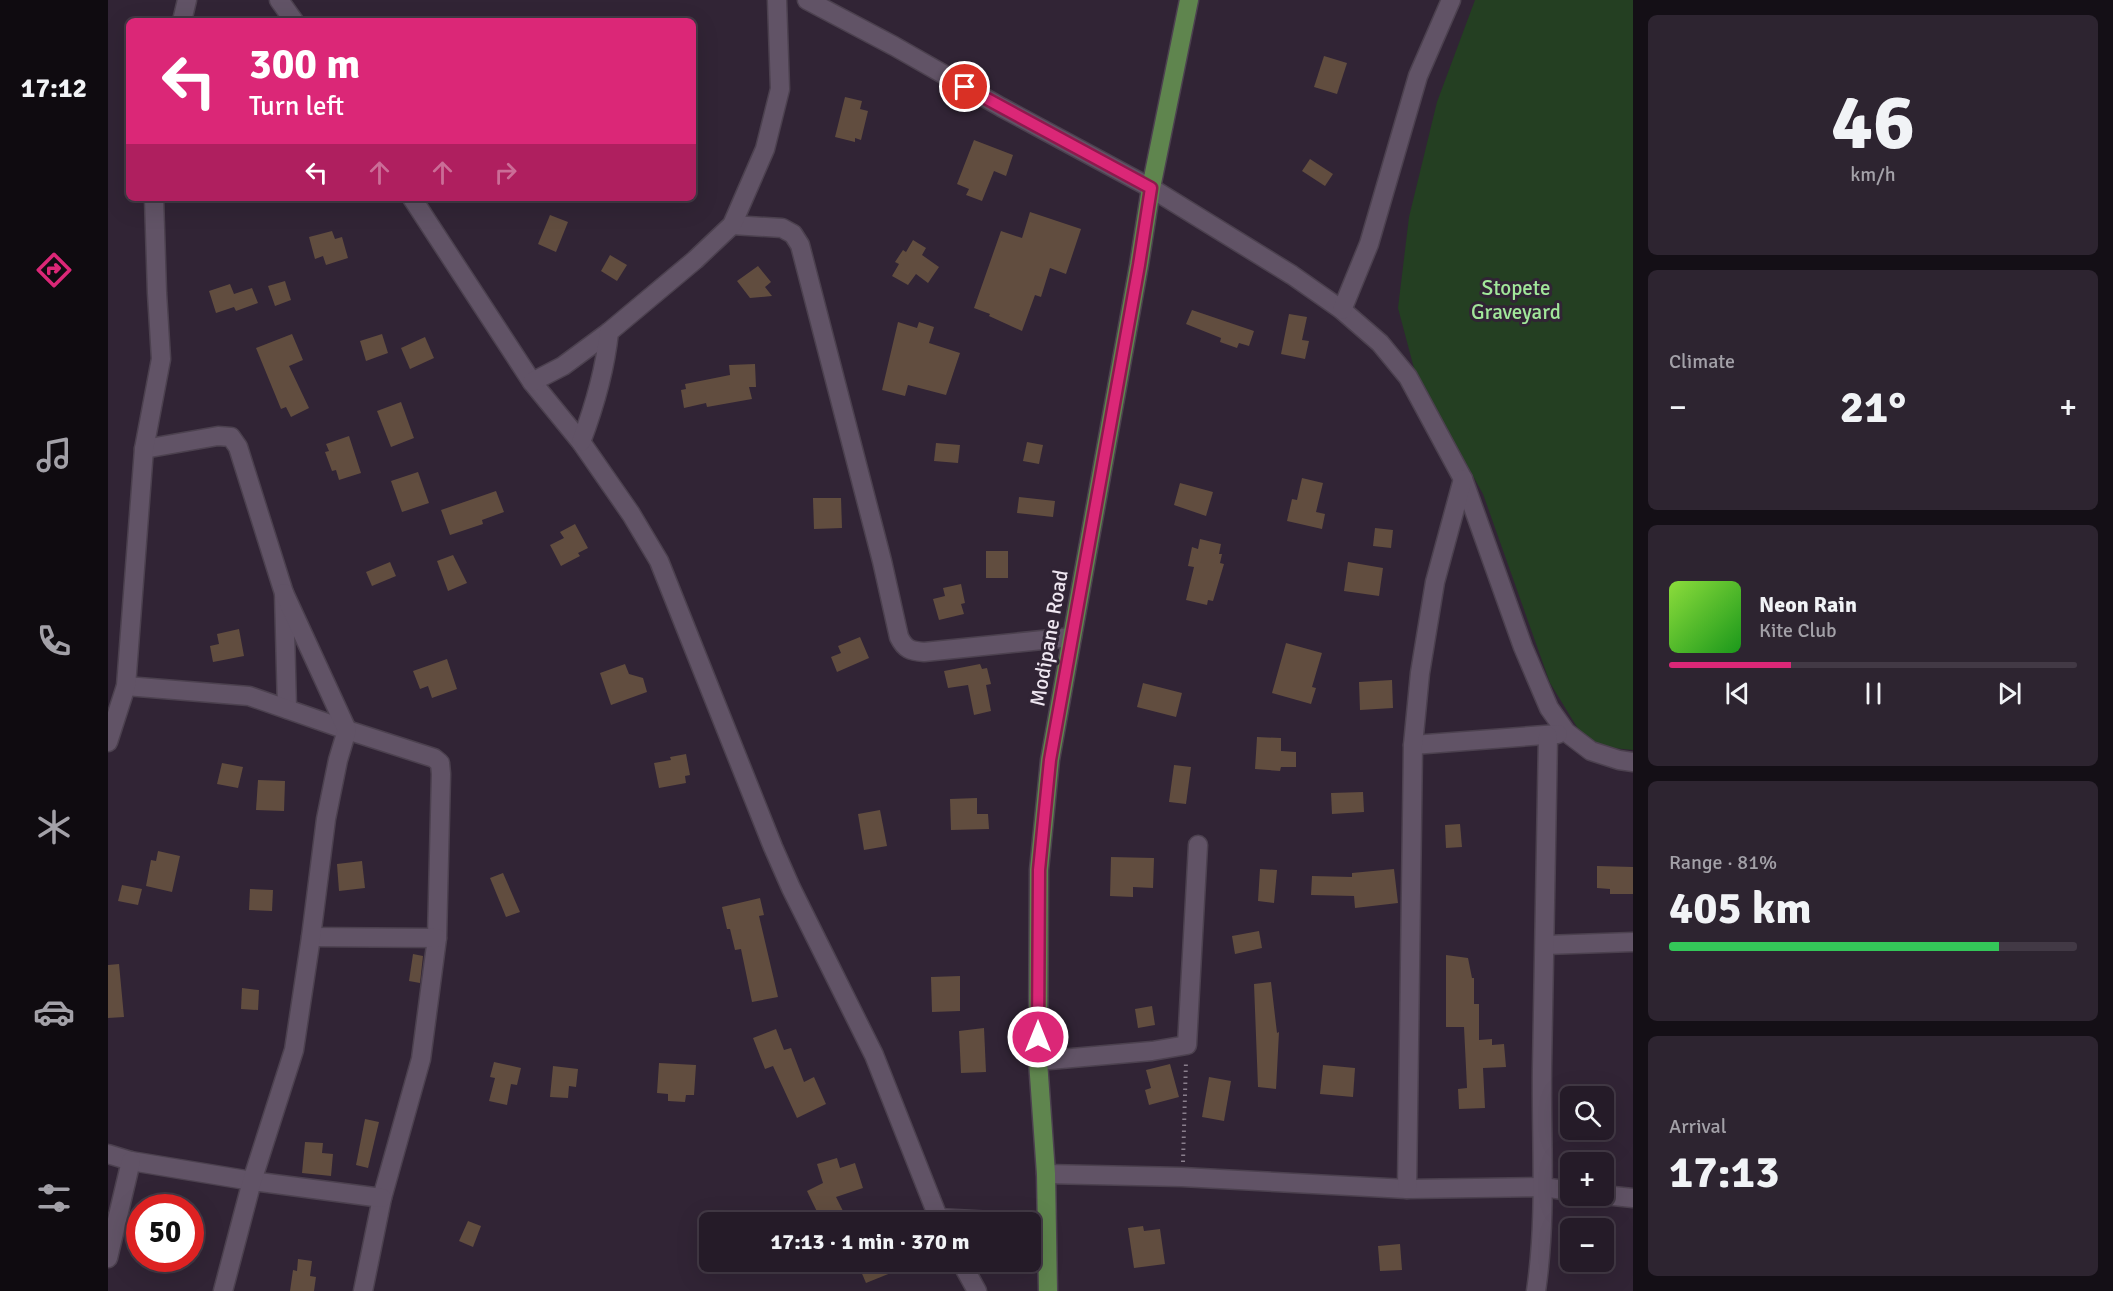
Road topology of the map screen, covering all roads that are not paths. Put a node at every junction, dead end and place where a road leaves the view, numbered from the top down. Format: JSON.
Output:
{"nodes":[{"id":1,"x":187,"y":0,"type":"edge"},
{"id":2,"x":279,"y":0,"type":"edge"},
{"id":3,"x":777,"y":0,"type":"edge"},
{"id":4,"x":807,"y":0,"type":"edge"},
{"id":5,"x":1189,"y":0,"type":"edge"},
{"id":6,"x":1451,"y":0,"type":"edge"},
{"id":7,"x":183,"y":18,"type":"edge"},
{"id":8,"x":292,"y":18,"type":"edge"},
{"id":9,"x":1151,"y":188,"type":"junction"},
{"id":10,"x":154,"y":201,"type":"edge"},
{"id":11,"x":414,"y":201,"type":"edge"},
{"id":12,"x":732,"y":225,"type":"junction"},
{"id":13,"x":1342,"y":310,"type":"junction"},
{"id":14,"x":609,"y":332,"type":"junction"},
{"id":15,"x":532,"y":382,"type":"junction"},
{"id":16,"x":581,"y":442,"type":"junction"},
{"id":17,"x":144,"y":449,"type":"junction"},
{"id":18,"x":1463,"y":479,"type":"junction"},
{"id":19,"x":284,"y":593,"type":"junction"},
{"id":20,"x":1072,"y":637,"type":"junction"},
{"id":21,"x":126,"y":686,"type":"junction"},
{"id":22,"x":287,"y":709,"type":"junction"},
{"id":23,"x":347,"y":730,"type":"junction"},
{"id":24,"x":1566,"y":732,"type":"junction"},
{"id":25,"x":1548,"y":736,"type":"junction"},
{"id":26,"x":108,"y":742,"type":"edge"},
{"id":27,"x":1413,"y":745,"type":"junction"},
{"id":28,"x":1633,"y":762,"type":"edge"},
{"id":29,"x":1198,"y":845,"type":"dead end"},
{"id":30,"x":311,"y":937,"type":"junction"},
{"id":31,"x":437,"y":938,"type":"junction"},
{"id":32,"x":1633,"y":942,"type":"edge"},
{"id":33,"x":1545,"y":945,"type":"junction"},
{"id":34,"x":1038,"y":1061,"type":"junction"},
{"id":35,"x":108,"y":1154,"type":"edge"},
{"id":36,"x":131,"y":1161,"type":"junction"},
{"id":37,"x":1046,"y":1174,"type":"junction"},
{"id":38,"x":252,"y":1181,"type":"junction"},
{"id":39,"x":1543,"y":1187,"type":"junction"},
{"id":40,"x":1407,"y":1189,"type":"junction"},
{"id":41,"x":1560,"y":1190,"type":"edge"},
{"id":42,"x":1614,"y":1196,"type":"edge"},
{"id":43,"x":382,"y":1198,"type":"junction"},
{"id":44,"x":1633,"y":1198,"type":"edge"},
{"id":45,"x":936,"y":1212,"type":"edge"},
{"id":46,"x":1040,"y":1212,"type":"edge"},
{"id":47,"x":1041,"y":1244,"type":"edge"},
{"id":48,"x":108,"y":1258,"type":"edge"},
{"id":49,"x":967,"y":1272,"type":"edge"},
{"id":50,"x":223,"y":1291,"type":"edge"},
{"id":51,"x":363,"y":1291,"type":"edge"},
{"id":52,"x":977,"y":1291,"type":"edge"},
{"id":53,"x":1048,"y":1291,"type":"edge"},
{"id":54,"x":1536,"y":1291,"type":"edge"}],
"edges":[{"from":1,"to":7,"type":"street"},
{"from":2,"to":8,"type":"street"},
{"from":3,"to":12,"type":"street"},
{"from":4,"to":9,"type":"street"},
{"from":5,"to":9,"type":"main road","name":"Modipane Road"},
{"from":6,"to":13,"type":"street"},
{"from":9,"to":13,"type":"street"},
{"from":9,"to":20,"type":"main road","name":"Modipane Road"},
{"from":10,"to":17,"type":"street"},
{"from":11,"to":15,"type":"street"},
{"from":12,"to":14,"type":"street"},
{"from":12,"to":20,"type":"street"},
{"from":13,"to":18,"type":"street"},
{"from":14,"to":15,"type":"street"},
{"from":14,"to":16,"type":"street"},
{"from":15,"to":16,"type":"street"},
{"from":16,"to":45,"type":"street"},
{"from":17,"to":19,"type":"street"},
{"from":17,"to":21,"type":"street"},
{"from":18,"to":24,"type":"street"},
{"from":18,"to":27,"type":"street"},
{"from":19,"to":22,"type":"street"},
{"from":19,"to":23,"type":"street"},
{"from":20,"to":34,"type":"main road","name":"Modipane Road"},
{"from":21,"to":22,"type":"street"},
{"from":21,"to":26,"type":"street"},
{"from":22,"to":23,"type":"street"},
{"from":23,"to":30,"type":"street"},
{"from":23,"to":31,"type":"street"},
{"from":24,"to":25,"type":"street"},
{"from":24,"to":28,"type":"street"},
{"from":25,"to":27,"type":"street"},
{"from":25,"to":33,"type":"street"},
{"from":27,"to":40,"type":"street"},
{"from":29,"to":34,"type":"street"},
{"from":30,"to":31,"type":"street"},
{"from":30,"to":38,"type":"street"},
{"from":31,"to":43,"type":"street"},
{"from":32,"to":33,"type":"street"},
{"from":33,"to":39,"type":"street"},
{"from":34,"to":37,"type":"main road","name":"Modipane Road"},
{"from":35,"to":36,"type":"street"},
{"from":36,"to":38,"type":"street"},
{"from":36,"to":48,"type":"street"},
{"from":37,"to":40,"type":"street"},
{"from":37,"to":46,"type":"main road","name":"Modipane Road"},
{"from":38,"to":43,"type":"street"},
{"from":38,"to":50,"type":"street"},
{"from":39,"to":40,"type":"street"},
{"from":39,"to":41,"type":"street"},
{"from":39,"to":54,"type":"street"},
{"from":42,"to":44,"type":"street"},
{"from":43,"to":51,"type":"street"},
{"from":47,"to":53,"type":"main road","name":"Modipane Road"},
{"from":49,"to":52,"type":"street"}]}
